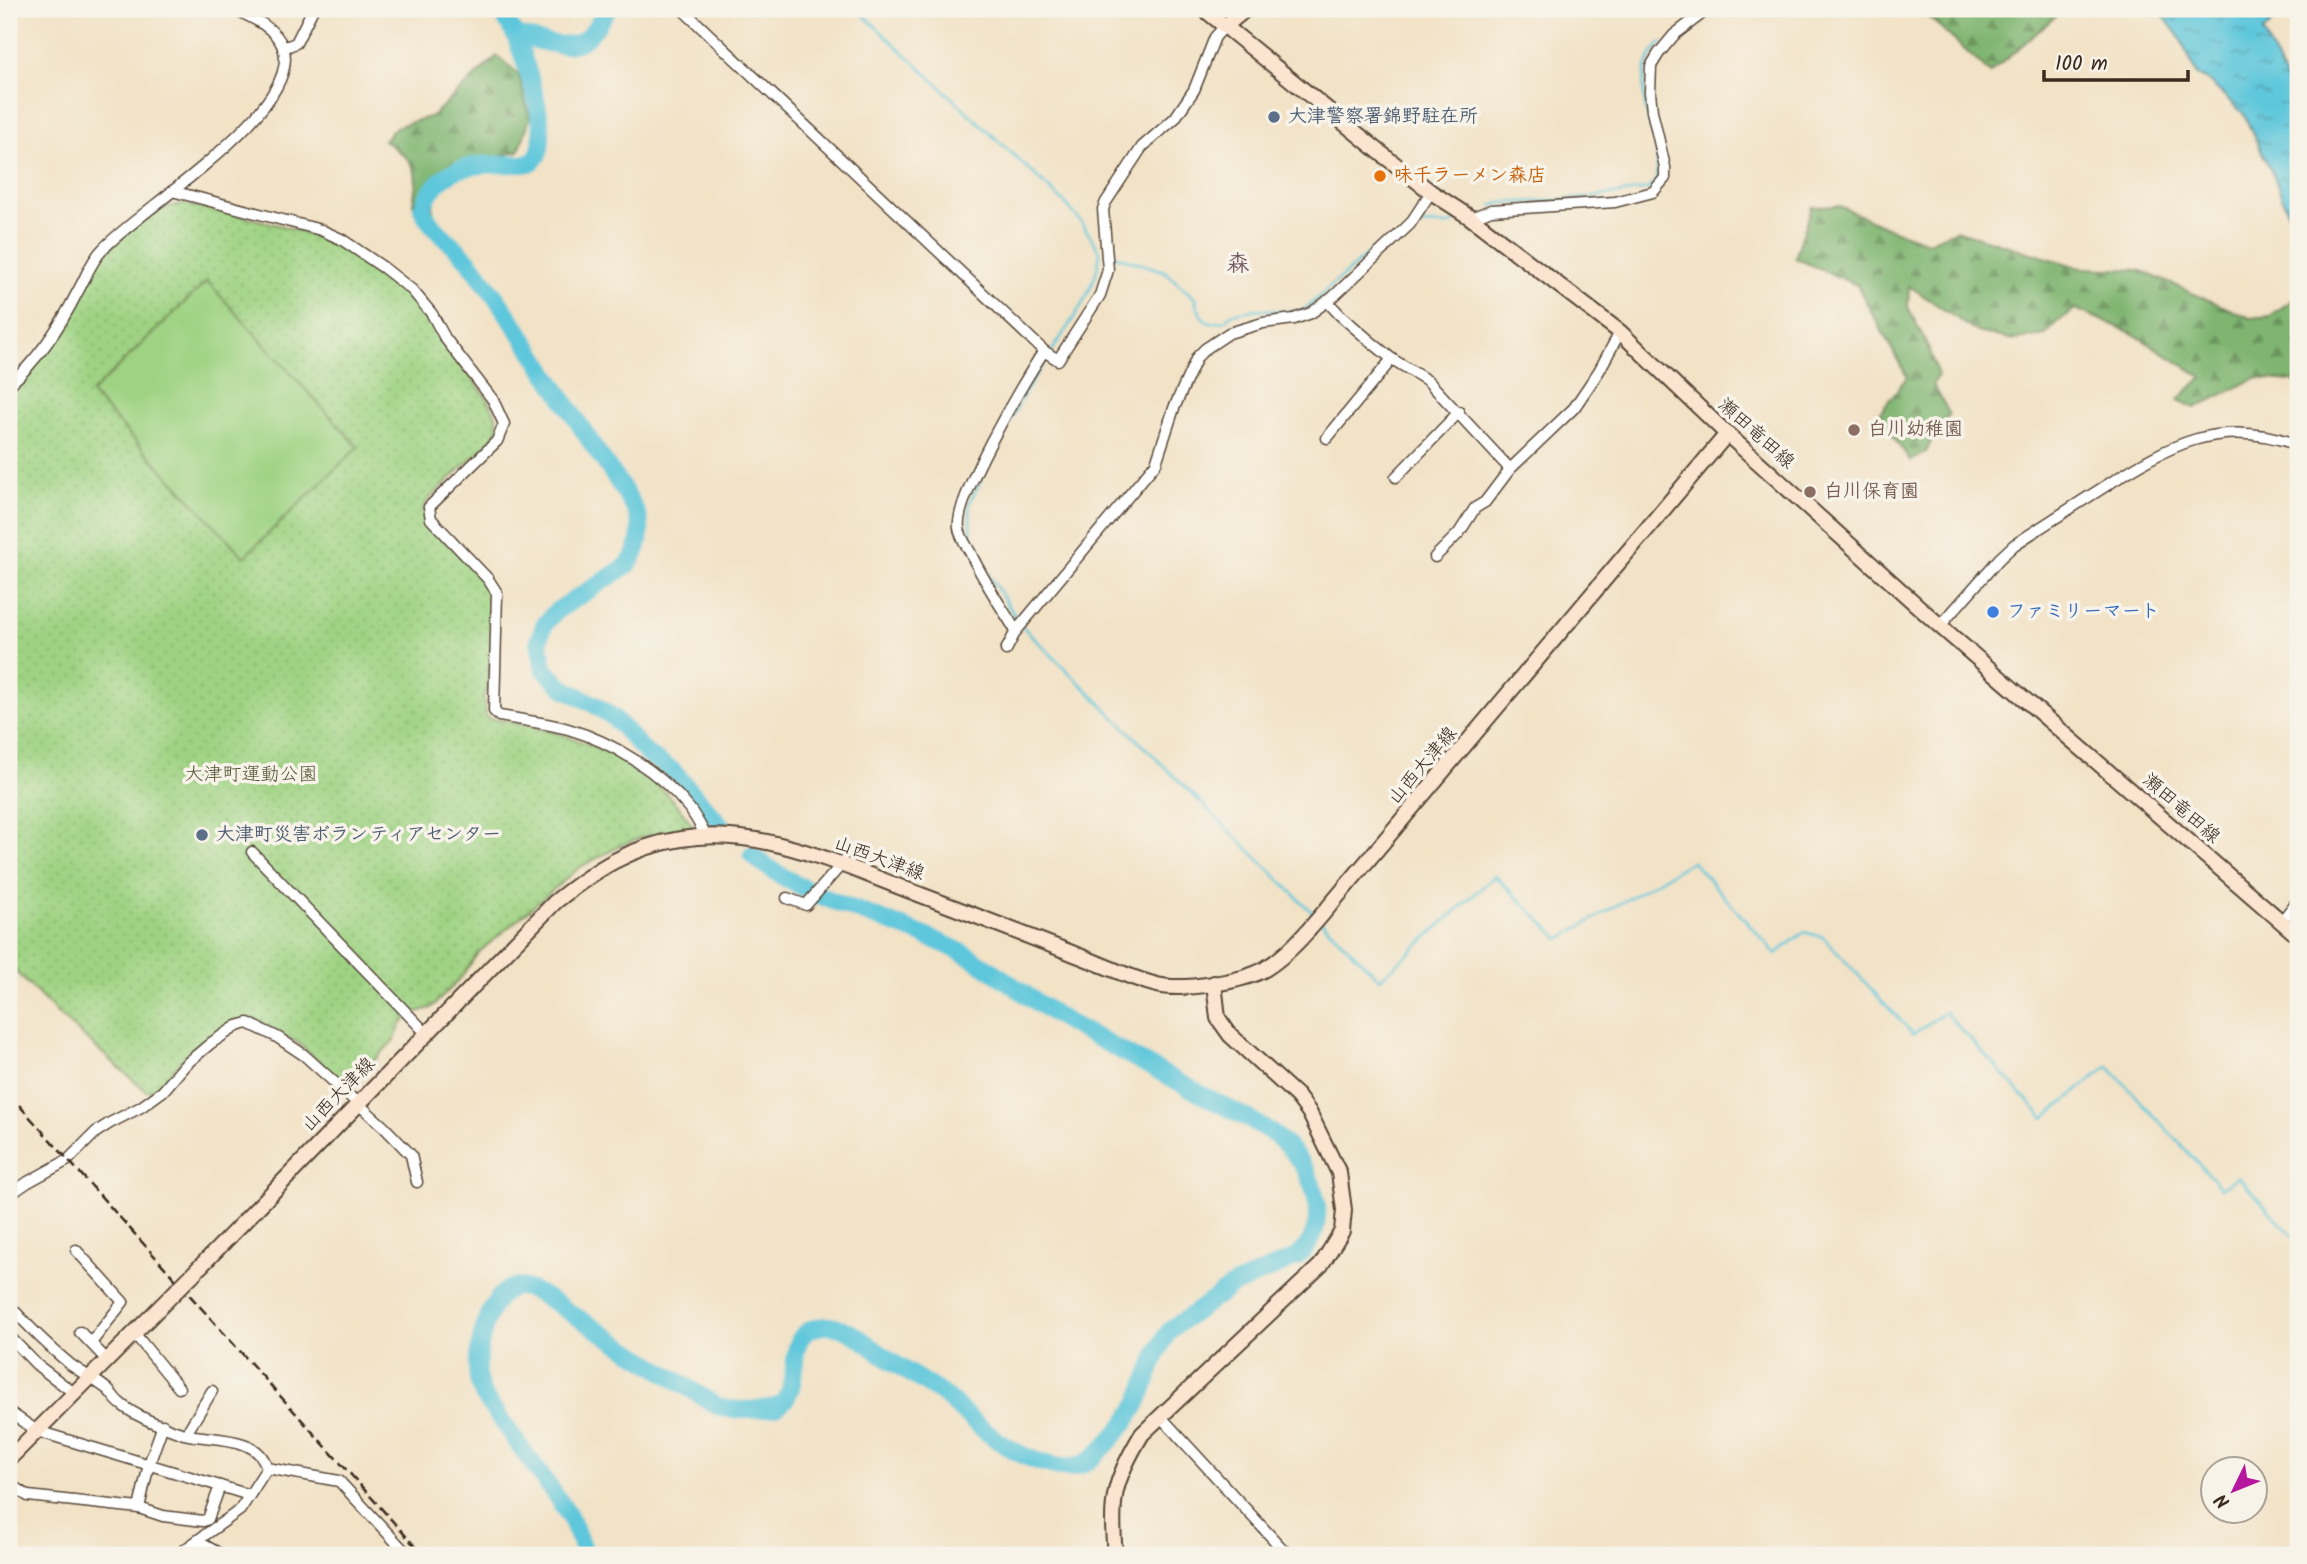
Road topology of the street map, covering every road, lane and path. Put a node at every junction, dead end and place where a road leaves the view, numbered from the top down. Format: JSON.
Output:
{"nodes":[{"id":1,"x":234,"y":9,"type":"edge"},
{"id":2,"x":313,"y":9,"type":"edge"},
{"id":3,"x":682,"y":9,"type":"edge"},
{"id":4,"x":1204,"y":9,"type":"edge"},
{"id":5,"x":1246,"y":9,"type":"edge"},
{"id":6,"x":1708,"y":9,"type":"edge"},
{"id":7,"x":1225,"y":26,"type":"junction"},
{"id":8,"x":283,"y":48,"type":"junction"},
{"id":9,"x":172,"y":191,"type":"junction"},
{"id":10,"x":1431,"y":192,"type":"junction"},
{"id":11,"x":1471,"y":218,"type":"junction"},
{"id":12,"x":1327,"y":301,"type":"junction"},
{"id":13,"x":1620,"y":332,"type":"junction"},
{"id":14,"x":1044,"y":351,"type":"junction"},
{"id":15,"x":1392,"y":359,"type":"junction"},
{"id":16,"x":9,"y":385,"type":"edge"},
{"id":17,"x":1460,"y":412,"type":"junction"},
{"id":18,"x":1727,"y":434,"type":"junction"},
{"id":19,"x":1327,"y":438,"type":"dead end"},
{"id":20,"x":2298,"y":445,"type":"edge"},
{"id":21,"x":1510,"y":468,"type":"junction"},
{"id":22,"x":1396,"y":477,"type":"dead end"},
{"id":23,"x":1436,"y":557,"type":"dead end"},
{"id":24,"x":1940,"y":626,"type":"junction"},
{"id":25,"x":1016,"y":631,"type":"junction"},
{"id":26,"x":1006,"y":650,"type":"dead end"},
{"id":27,"x":706,"y":836,"type":"junction"},
{"id":28,"x":253,"y":852,"type":"dead end"},
{"id":29,"x":841,"y":865,"type":"junction"},
{"id":30,"x":787,"y":898,"type":"dead end"},
{"id":31,"x":2298,"y":900,"type":"edge"},
{"id":32,"x":2281,"y":922,"type":"junction"},
{"id":33,"x":2298,"y":936,"type":"edge"},
{"id":34,"x":1214,"y":983,"type":"junction"},
{"id":35,"x":426,"y":1033,"type":"junction"},
{"id":36,"x":356,"y":1104,"type":"junction"},
{"id":37,"x":416,"y":1182,"type":"dead end"},
{"id":38,"x":9,"y":1195,"type":"edge"},
{"id":39,"x":76,"y":1250,"type":"dead end"},
{"id":40,"x":9,"y":1305,"type":"edge"},
{"id":41,"x":80,"y":1332,"type":"dead end"},
{"id":42,"x":134,"y":1333,"type":"junction"},
{"id":43,"x":9,"y":1336,"type":"edge"},
{"id":44,"x":91,"y":1343,"type":"junction"},
{"id":45,"x":107,"y":1360,"type":"junction"},
{"id":46,"x":90,"y":1377,"type":"junction"},
{"id":47,"x":179,"y":1388,"type":"dead end"},
{"id":48,"x":212,"y":1391,"type":"dead end"},
{"id":49,"x":74,"y":1393,"type":"junction"},
{"id":50,"x":9,"y":1412,"type":"edge"},
{"id":51,"x":1160,"y":1416,"type":"junction"},
{"id":52,"x":163,"y":1425,"type":"junction"},
{"id":53,"x":37,"y":1431,"type":"junction"},
{"id":54,"x":186,"y":1434,"type":"junction"},
{"id":55,"x":9,"y":1459,"type":"edge"},
{"id":56,"x":149,"y":1464,"type":"junction"},
{"id":57,"x":267,"y":1468,"type":"junction"},
{"id":58,"x":9,"y":1484,"type":"edge"},
{"id":59,"x":220,"y":1486,"type":"junction"},
{"id":60,"x":249,"y":1494,"type":"junction"},
{"id":61,"x":139,"y":1508,"type":"junction"},
{"id":62,"x":197,"y":1541,"type":"junction"},
{"id":63,"x":177,"y":1555,"type":"edge"},
{"id":64,"x":222,"y":1555,"type":"edge"},
{"id":65,"x":408,"y":1555,"type":"edge"},
{"id":66,"x":1115,"y":1555,"type":"edge"},
{"id":67,"x":1288,"y":1555,"type":"edge"}],
"edges":[{"from":1,"to":8,"type":"street"},
{"from":2,"to":8,"type":"street"},
{"from":3,"to":14,"type":"street"},
{"from":4,"to":7,"type":"main road","name":"瀬田竜田線"},
{"from":5,"to":7,"type":"main road"},
{"from":6,"to":11,"type":"street"},
{"from":7,"to":10,"type":"main road","name":"瀬田竜田線"},
{"from":7,"to":14,"type":"street"},
{"from":8,"to":9,"type":"street"},
{"from":9,"to":16,"type":"street"},
{"from":9,"to":27,"type":"street"},
{"from":10,"to":11,"type":"main road","name":"瀬田竜田線"},
{"from":10,"to":12,"type":"street"},
{"from":11,"to":13,"type":"main road","name":"瀬田竜田線"},
{"from":12,"to":15,"type":"street"},
{"from":12,"to":25,"type":"street"},
{"from":13,"to":18,"type":"main road","name":"瀬田竜田線"},
{"from":13,"to":21,"type":"street"},
{"from":14,"to":25,"type":"street"},
{"from":15,"to":17,"type":"street"},
{"from":15,"to":19,"type":"street"},
{"from":17,"to":21,"type":"street"},
{"from":17,"to":22,"type":"street"},
{"from":18,"to":24,"type":"main road","name":"瀬田竜田線"},
{"from":18,"to":34,"type":"main road","name":"山西大津線"},
{"from":20,"to":24,"type":"street"},
{"from":21,"to":23,"type":"street"},
{"from":24,"to":32,"type":"main road","name":"瀬田竜田線"},
{"from":25,"to":26,"type":"street"},
{"from":27,"to":29,"type":"main road","name":"山西大津線"},
{"from":27,"to":35,"type":"main road","name":"山西大津線"},
{"from":28,"to":35,"type":"street"},
{"from":29,"to":30,"type":"street"},
{"from":29,"to":34,"type":"main road","name":"山西大津線"},
{"from":31,"to":32,"type":"street"},
{"from":32,"to":33,"type":"main road","name":"瀬田竜田線"},
{"from":34,"to":51,"type":"main road"},
{"from":35,"to":36,"type":"main road","name":"山西大津線"},
{"from":36,"to":37,"type":"street"},
{"from":36,"to":38,"type":"street"},
{"from":36,"to":42,"type":"main road","name":"山西大津線","bridge":true},
{"from":39,"to":44,"type":"street"},
{"from":40,"to":46,"type":"street"},
{"from":41,"to":44,"type":"street"},
{"from":42,"to":45,"type":"main road","name":"山西大津線"},
{"from":42,"to":47,"type":"street"},
{"from":43,"to":49,"type":"street"},
{"from":44,"to":45,"type":"street"},
{"from":45,"to":46,"type":"main road","name":"山西大津線"},
{"from":46,"to":49,"type":"main road","name":"山西大津線"},
{"from":46,"to":52,"type":"street"},
{"from":48,"to":54,"type":"street"},
{"from":49,"to":53,"type":"main road","name":"山西大津線"},
{"from":50,"to":53,"type":"street"},
{"from":51,"to":66,"type":"main road"},
{"from":51,"to":67,"type":"street"},
{"from":52,"to":54,"type":"street"},
{"from":52,"to":56,"type":"street"},
{"from":53,"to":55,"type":"main road","name":"山西大津線"},
{"from":53,"to":56,"type":"street"},
{"from":54,"to":57,"type":"street"},
{"from":56,"to":59,"type":"street"},
{"from":56,"to":61,"type":"street"},
{"from":57,"to":60,"type":"street"},
{"from":57,"to":65,"type":"street"},
{"from":58,"to":61,"type":"street"},
{"from":59,"to":60,"type":"street"},
{"from":59,"to":61,"type":"street"},
{"from":60,"to":62,"type":"street"},
{"from":62,"to":63,"type":"street"},
{"from":62,"to":64,"type":"street"}]}
